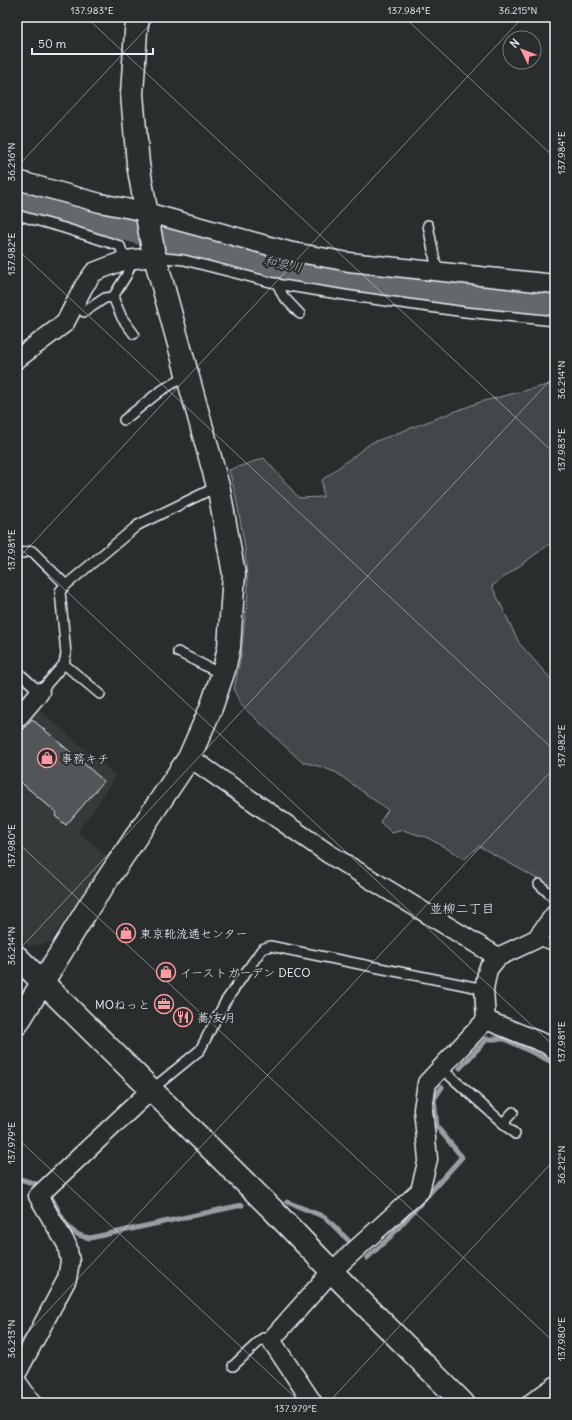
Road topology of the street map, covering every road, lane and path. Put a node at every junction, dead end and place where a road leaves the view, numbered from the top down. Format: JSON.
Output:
{"nodes":[{"id":1,"x":138,"y":17,"type":"edge"},
{"id":2,"x":17,"y":180,"type":"edge"},
{"id":3,"x":17,"y":215,"type":"edge"},
{"id":4,"x":147,"y":217,"type":"junction"},
{"id":5,"x":428,"y":225,"type":"dead end"},
{"id":6,"x":154,"y":254,"type":"junction"},
{"id":7,"x":129,"y":260,"type":"junction"},
{"id":8,"x":437,"y":271,"type":"junction"},
{"id":9,"x":277,"y":283,"type":"junction"},
{"id":10,"x":555,"y":284,"type":"edge"},
{"id":11,"x":113,"y":298,"type":"junction"},
{"id":12,"x":84,"y":312,"type":"dead end"},
{"id":13,"x":300,"y":314,"type":"dead end"},
{"id":14,"x":555,"y":321,"type":"edge"},
{"id":15,"x":134,"y":334,"type":"dead end"},
{"id":16,"x":17,"y":359,"type":"edge"},
{"id":17,"x":188,"y":374,"type":"junction"},
{"id":18,"x":124,"y":420,"type":"dead end"},
{"id":19,"x":219,"y":490,"type":"junction"},
{"id":20,"x":17,"y":554,"type":"edge"},
{"id":21,"x":66,"y":585,"type":"junction"},
{"id":22,"x":178,"y":652,"type":"dead end"},
{"id":23,"x":64,"y":664,"type":"junction"},
{"id":24,"x":17,"y":671,"type":"edge"},
{"id":25,"x":223,"y":675,"type":"junction"},
{"id":26,"x":40,"y":692,"type":"junction"},
{"id":27,"x":100,"y":694,"type":"dead end"},
{"id":28,"x":17,"y":718,"type":"edge"},
{"id":29,"x":189,"y":758,"type":"junction"},
{"id":30,"x":538,"y":884,"type":"dead end"},
{"id":31,"x":555,"y":899,"type":"edge"},
{"id":32,"x":555,"y":914,"type":"edge"},
{"id":33,"x":536,"y":939,"type":"junction"},
{"id":34,"x":555,"y":942,"type":"edge"},
{"id":35,"x":17,"y":957,"type":"edge"},
{"id":36,"x":498,"y":957,"type":"junction"},
{"id":37,"x":42,"y":982,"type":"junction"},
{"id":38,"x":484,"y":988,"type":"junction"},
{"id":39,"x":486,"y":1020,"type":"junction"},
{"id":40,"x":17,"y":1024,"type":"edge"},
{"id":41,"x":555,"y":1050,"type":"edge"},
{"id":42,"x":441,"y":1068,"type":"junction"},
{"id":43,"x":151,"y":1090,"type":"junction"},
{"id":44,"x":513,"y":1112,"type":"dead end"},
{"id":45,"x":503,"y":1123,"type":"junction"},
{"id":46,"x":515,"y":1134,"type":"dead end"},
{"id":47,"x":332,"y":1271,"type":"junction"},
{"id":48,"x":271,"y":1340,"type":"junction"},
{"id":49,"x":233,"y":1366,"type":"dead end"},
{"id":50,"x":17,"y":1373,"type":"edge"},
{"id":51,"x":17,"y":1382,"type":"edge"},
{"id":52,"x":555,"y":1386,"type":"edge"},
{"id":53,"x":32,"y":1403,"type":"edge"},
{"id":54,"x":312,"y":1403,"type":"edge"},
{"id":55,"x":463,"y":1403,"type":"edge"},
{"id":56,"x":531,"y":1403,"type":"edge"}],
"edges":[{"from":1,"to":4,"type":"street"},
{"from":2,"to":4,"type":"street"},
{"from":3,"to":7,"type":"lane"},
{"from":4,"to":6,"type":"street"},
{"from":4,"to":8,"type":"street"},
{"from":5,"to":8,"type":"lane"},
{"from":6,"to":7,"type":"street"},
{"from":6,"to":9,"type":"lane"},
{"from":6,"to":17,"type":"street"},
{"from":7,"to":11,"type":"lane"},
{"from":7,"to":16,"type":"street"},
{"from":8,"to":10,"type":"street"},
{"from":9,"to":13,"type":"lane"},
{"from":9,"to":14,"type":"lane"},
{"from":11,"to":12,"type":"lane"},
{"from":11,"to":15,"type":"lane"},
{"from":17,"to":18,"type":"lane"},
{"from":17,"to":19,"type":"street"},
{"from":19,"to":21,"type":"lane"},
{"from":19,"to":25,"type":"street"},
{"from":20,"to":21,"type":"lane"},
{"from":21,"to":23,"type":"lane"},
{"from":22,"to":25,"type":"lane"},
{"from":23,"to":26,"type":"lane"},
{"from":23,"to":27,"type":"lane"},
{"from":24,"to":26,"type":"lane"},
{"from":25,"to":29,"type":"street"},
{"from":26,"to":28,"type":"street"},
{"from":29,"to":36,"type":"street"},
{"from":29,"to":37,"type":"street"},
{"from":30,"to":31,"type":"lane"},
{"from":32,"to":33,"type":"street"},
{"from":33,"to":34,"type":"lane"},
{"from":33,"to":36,"type":"street"},
{"from":35,"to":37,"type":"street"},
{"from":36,"to":38,"type":"street"},
{"from":37,"to":40,"type":"street"},
{"from":37,"to":43,"type":"street"},
{"from":38,"to":39,"type":"street"},
{"from":38,"to":43,"type":"lane"},
{"from":39,"to":41,"type":"street"},
{"from":39,"to":42,"type":"street"},
{"from":42,"to":45,"type":"lane"},
{"from":42,"to":47,"type":"street"},
{"from":43,"to":47,"type":"street"},
{"from":43,"to":50,"type":"street"},
{"from":44,"to":45,"type":"lane"},
{"from":45,"to":46,"type":"lane"},
{"from":47,"to":48,"type":"street"},
{"from":47,"to":55,"type":"street"},
{"from":48,"to":49,"type":"lane"},
{"from":48,"to":54,"type":"street"},
{"from":51,"to":53,"type":"street"},
{"from":52,"to":56,"type":"street"}]}
